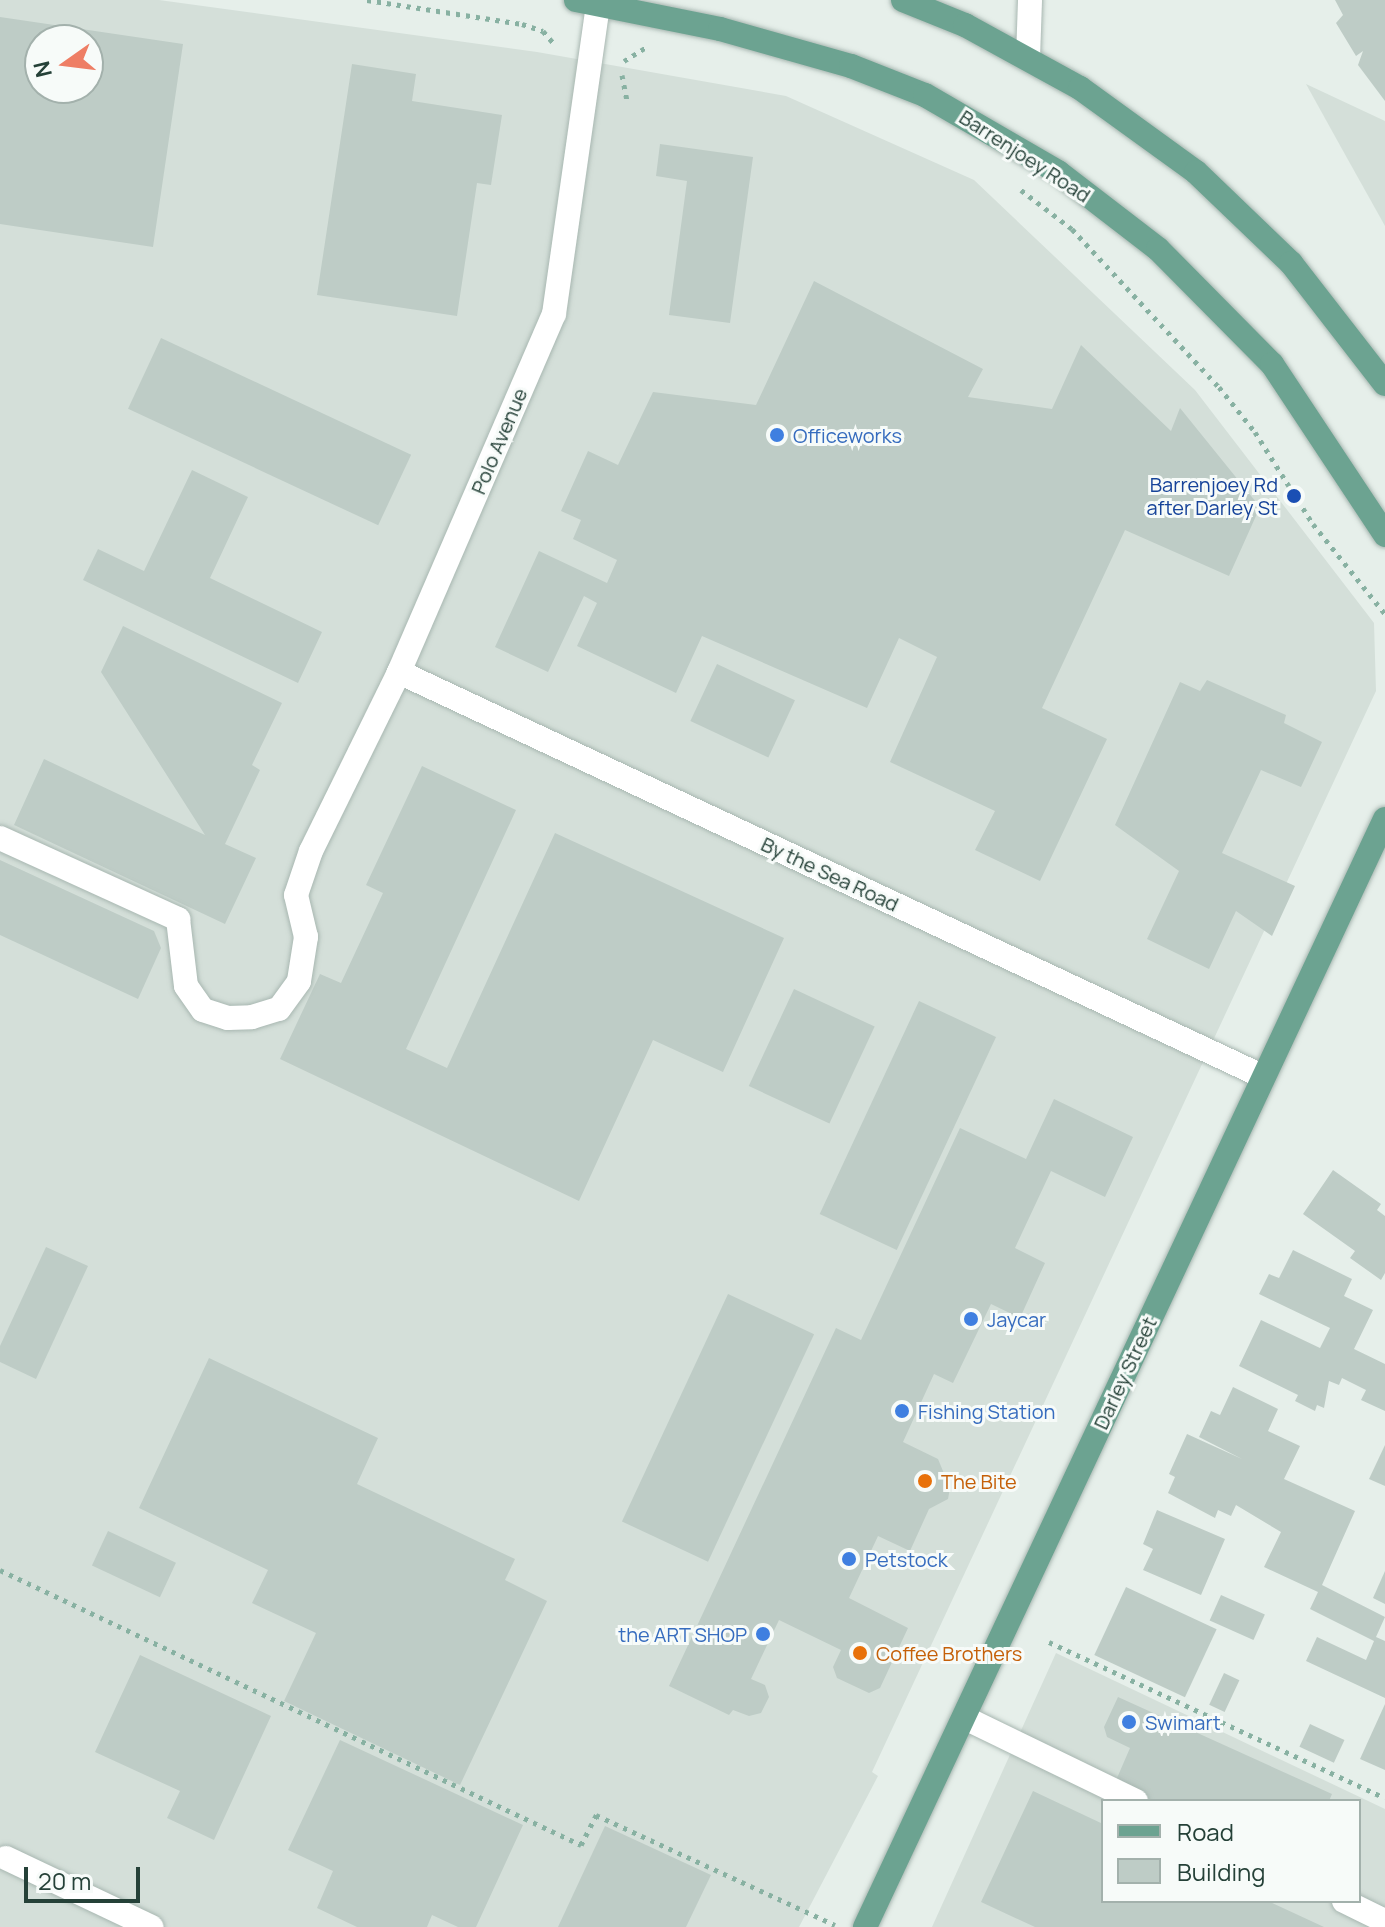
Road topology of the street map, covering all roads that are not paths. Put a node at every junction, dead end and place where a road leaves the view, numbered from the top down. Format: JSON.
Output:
{"nodes":[{"id":1,"x":903,"y":0,"type":"edge"},
{"id":2,"x":1030,"y":0,"type":"edge"},
{"id":3,"x":587,"y":2,"type":"edge"},
{"id":4,"x":1028,"y":58,"type":"junction"},
{"id":5,"x":1385,"y":384,"type":"edge"},
{"id":6,"x":1385,"y":535,"type":"edge"},
{"id":7,"x":399,"y":672,"type":"junction"},
{"id":8,"x":1382,"y":829,"type":"edge"},
{"id":9,"x":0,"y":838,"type":"edge"},
{"id":10,"x":1262,"y":1076,"type":"junction"},
{"id":11,"x":965,"y":1718,"type":"junction"},
{"id":12,"x":1132,"y":1799,"type":"edge"},
{"id":13,"x":6,"y":1858,"type":"dead end"},
{"id":14,"x":1348,"y":1903,"type":"edge"},
{"id":15,"x":1385,"y":1921,"type":"edge"},
{"id":16,"x":151,"y":1927,"type":"edge"},
{"id":17,"x":865,"y":1927,"type":"edge"}],
"edges":[{"from":1,"to":4,"type":"main road"},
{"from":2,"to":4,"type":"street"},
{"from":3,"to":6,"type":"main road","name":"Barrenjoey Road"},
{"from":3,"to":7,"type":"street","name":"Polo Avenue"},
{"from":4,"to":5,"type":"main road"},
{"from":7,"to":9,"type":"street","name":"Polo Avenue"},
{"from":7,"to":10,"type":"street","name":"By the Sea Road"},
{"from":8,"to":10,"type":"main road","name":"Darley Street"},
{"from":10,"to":11,"type":"main road","name":"Darley Street"},
{"from":11,"to":12,"type":"street"},
{"from":11,"to":17,"type":"main road","name":"Darley Street"},
{"from":13,"to":16,"type":"street"},
{"from":14,"to":15,"type":"street"}]}
